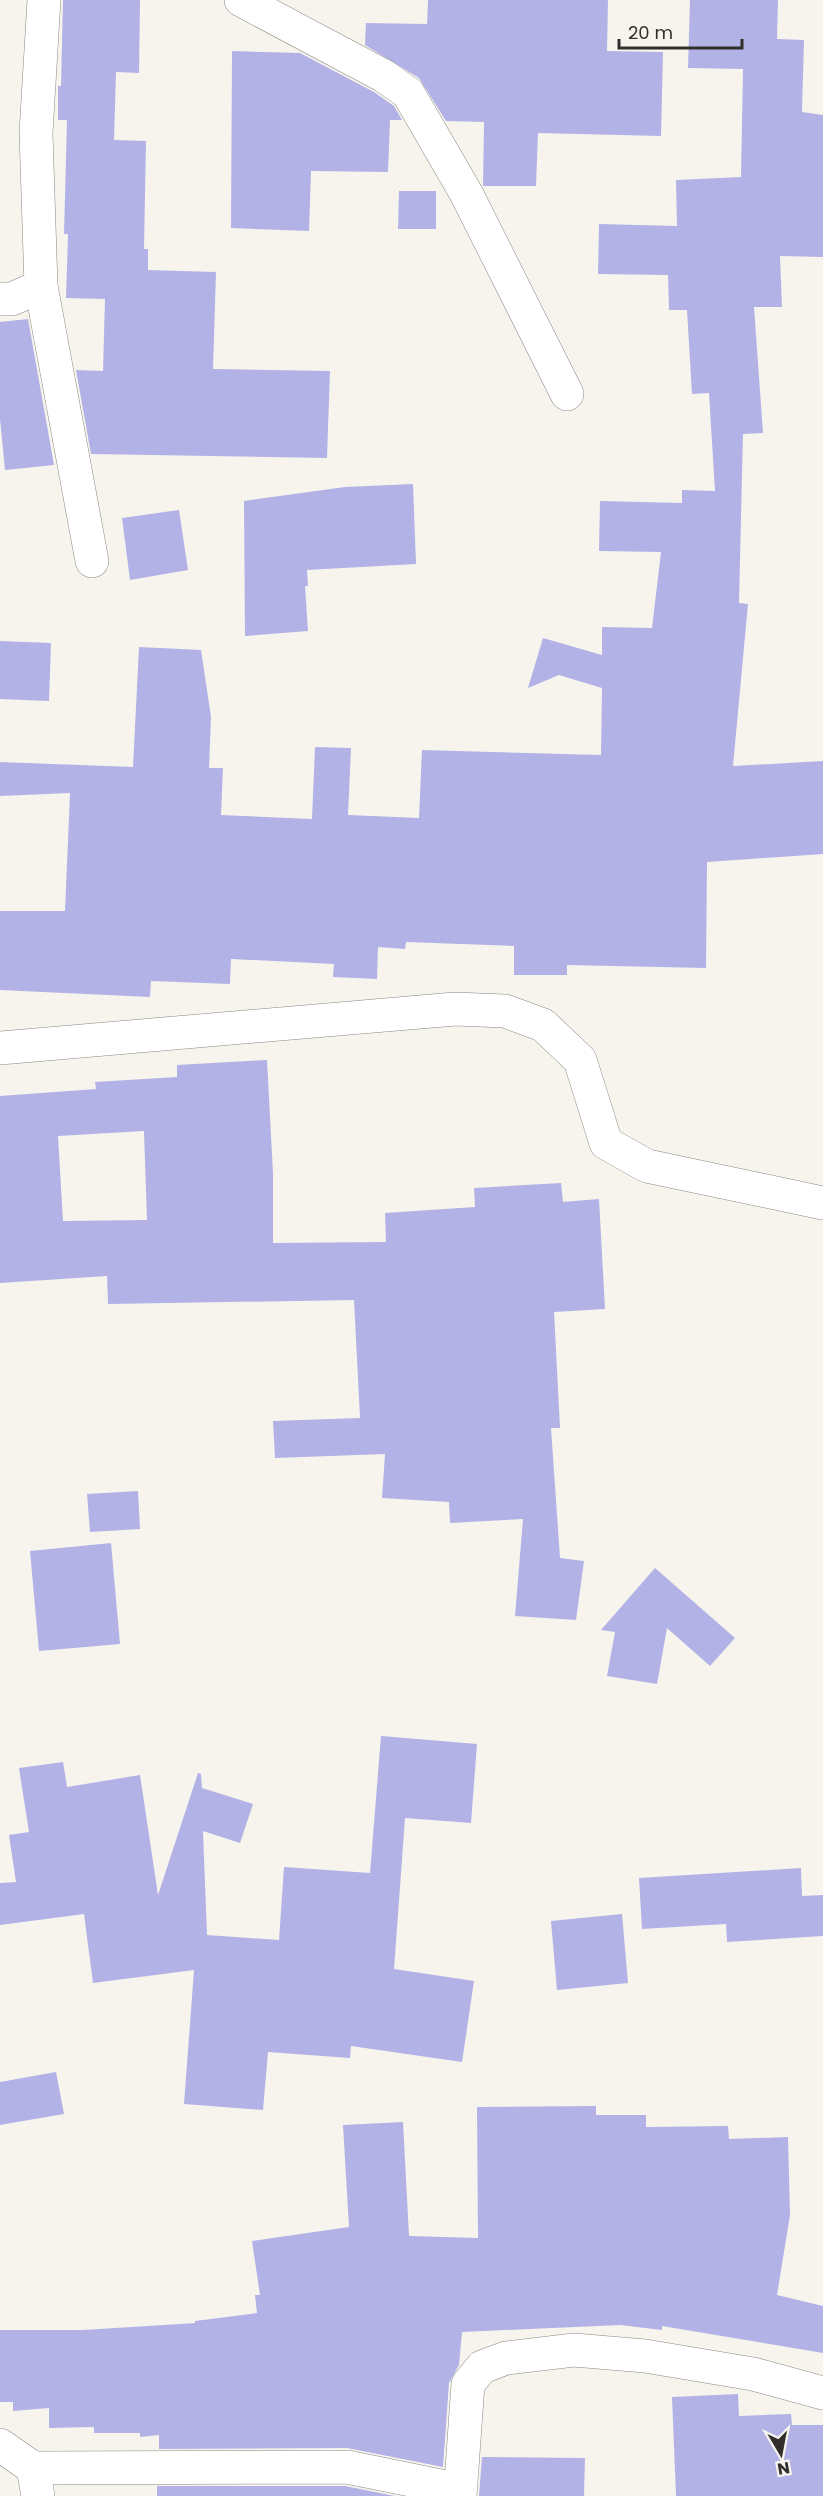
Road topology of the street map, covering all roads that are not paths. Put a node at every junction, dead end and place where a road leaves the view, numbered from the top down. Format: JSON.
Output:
{"nodes":[{"id":1,"x":44,"y":0,"type":"edge"},
{"id":2,"x":241,"y":0,"type":"edge"},
{"id":3,"x":41,"y":286,"type":"junction"},
{"id":4,"x":0,"y":299,"type":"edge"},
{"id":5,"x":567,"y":394,"type":"dead end"},
{"id":6,"x":92,"y":561,"type":"dead end"},
{"id":7,"x":0,"y":1048,"type":"edge"},
{"id":8,"x":823,"y":1203,"type":"edge"},
{"id":9,"x":823,"y":2393,"type":"edge"},
{"id":10,"x":0,"y":2445,"type":"edge"},
{"id":11,"x":35,"y":2482,"type":"edge"},
{"id":12,"x":460,"y":2493,"type":"edge"}],
"edges":[{"from":1,"to":3,"type":"street"},
{"from":2,"to":5,"type":"street"},
{"from":3,"to":4,"type":"street"},
{"from":3,"to":6,"type":"street"},
{"from":7,"to":8,"type":"street"},
{"from":9,"to":12,"type":"street"},
{"from":10,"to":11,"type":"street"},
{"from":11,"to":12,"type":"street"}]}
